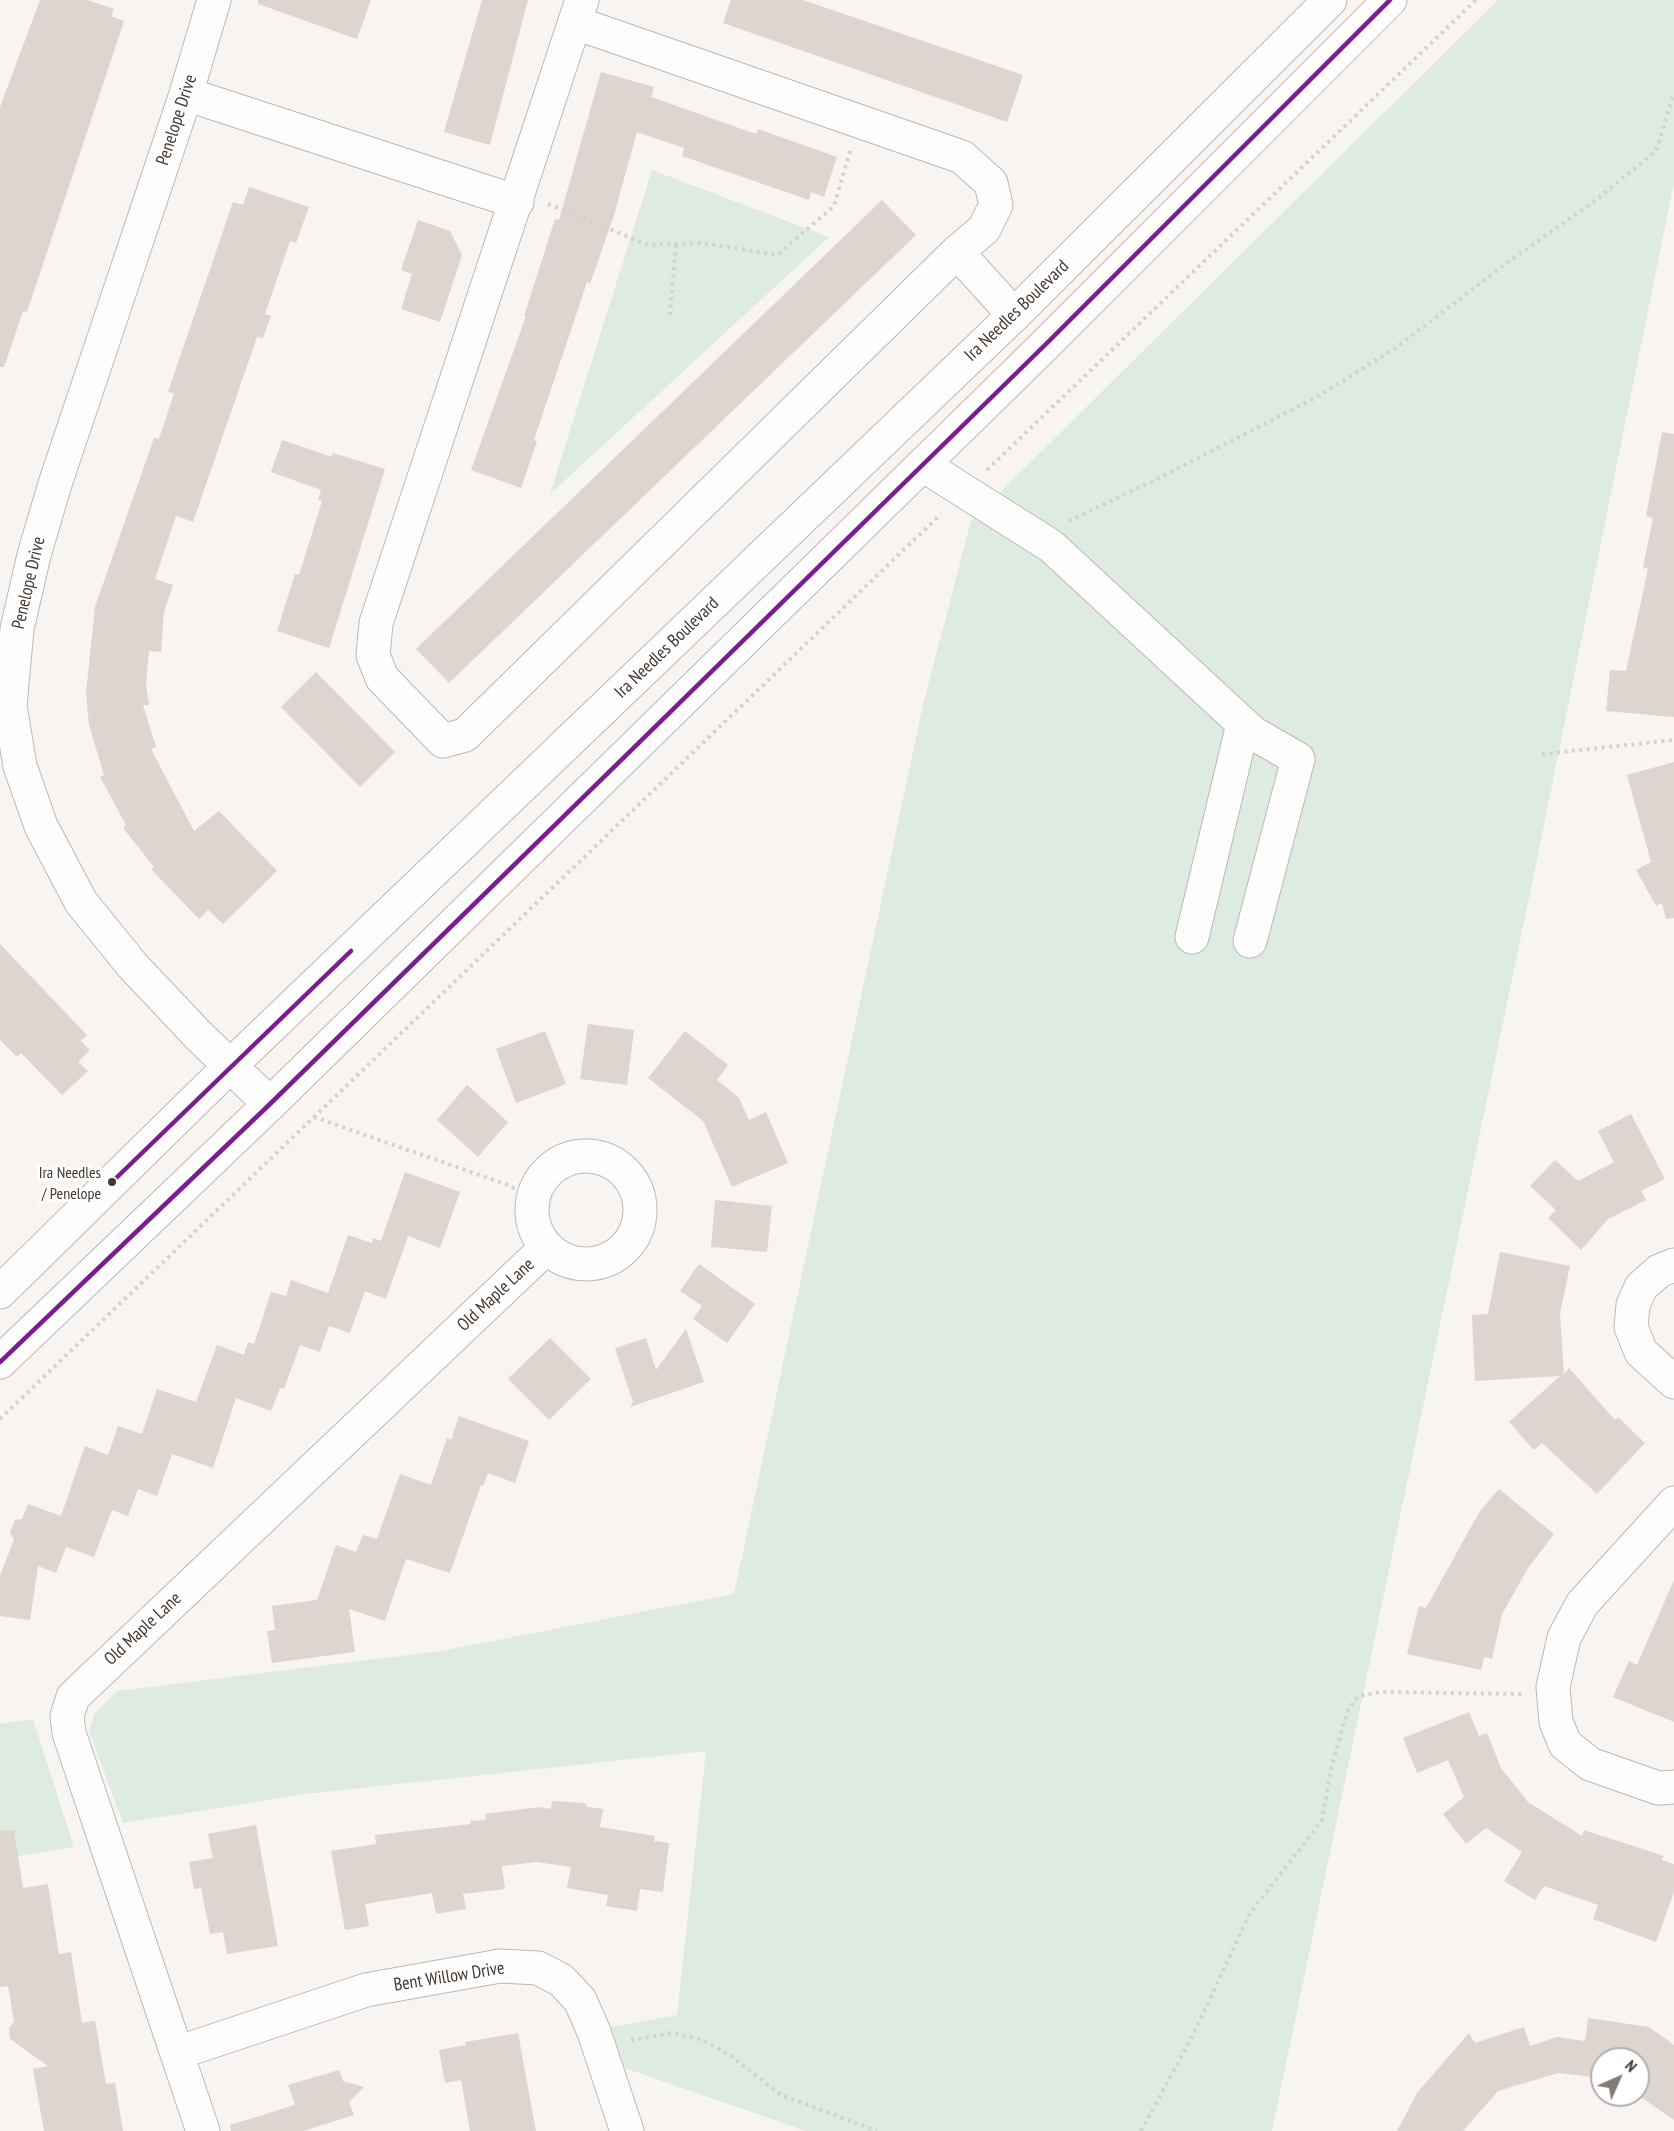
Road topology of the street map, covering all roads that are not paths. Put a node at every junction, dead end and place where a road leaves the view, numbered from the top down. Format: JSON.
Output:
{"nodes":[{"id":1,"x":214,"y":0,"type":"edge"},
{"id":2,"x":1330,"y":0,"type":"edge"},
{"id":3,"x":1390,"y":0,"type":"edge"},
{"id":4,"x":579,"y":11,"type":"edge"},
{"id":5,"x":186,"y":94,"type":"junction"},
{"id":6,"x":517,"y":202,"type":"junction"},
{"id":7,"x":957,"y":252,"type":"junction"},
{"id":8,"x":1014,"y":315,"type":"junction"},
{"id":9,"x":923,"y":465,"type":"junction"},
{"id":10,"x":1243,"y":724,"type":"junction"},
{"id":11,"x":12,"y":780,"type":"edge"},
{"id":12,"x":1192,"y":937,"type":"dead end"},
{"id":13,"x":1250,"y":941,"type":"dead end"},
{"id":14,"x":231,"y":1065,"type":"junction"},
{"id":15,"x":270,"y":1104,"type":"junction"},
{"id":16,"x":546,"y":1248,"type":"junction"},
{"id":17,"x":1674,"y":1264,"type":"edge"},
{"id":18,"x":0,"y":1292,"type":"edge"},
{"id":19,"x":0,"y":1362,"type":"edge"},
{"id":20,"x":1674,"y":1382,"type":"edge"},
{"id":21,"x":1674,"y":1503,"type":"edge"},
{"id":22,"x":1674,"y":1787,"type":"edge"},
{"id":23,"x":177,"y":2053,"type":"junction"},
{"id":24,"x":203,"y":2131,"type":"edge"},
{"id":25,"x":627,"y":2131,"type":"edge"}],
"edges":[{"from":1,"to":5,"type":"street","name":"Penelope Drive"},
{"from":2,"to":8,"type":"street","name":"Ira Needles Boulevard"},
{"from":3,"to":9,"type":"street"},
{"from":4,"to":6,"type":"street"},
{"from":4,"to":7,"type":"street"},
{"from":5,"to":6,"type":"street"},
{"from":5,"to":11,"type":"street","name":"Penelope Drive"},
{"from":6,"to":7,"type":"street"},
{"from":7,"to":8,"type":"street"},
{"from":8,"to":14,"type":"street","name":"Ira Needles Boulevard"},
{"from":9,"to":10,"type":"street"},
{"from":9,"to":15,"type":"street"},
{"from":10,"to":12,"type":"street"},
{"from":10,"to":13,"type":"street"},
{"from":11,"to":14,"type":"street","name":"Penelope Drive"},
{"from":14,"to":15,"type":"street","name":"Penelope Drive"},
{"from":14,"to":18,"type":"street","name":"Ira Needles Boulevard"},
{"from":15,"to":19,"type":"street"},
{"from":16,"to":16,"type":"street","name":"Old Maple Lane"},
{"from":16,"to":23,"type":"street","name":"Old Maple Lane"},
{"from":17,"to":20,"type":"street"},
{"from":21,"to":22,"type":"street"},
{"from":23,"to":24,"type":"street","name":"Old Maple Lane"},
{"from":23,"to":25,"type":"street","name":"Bent Willow Drive"}]}
